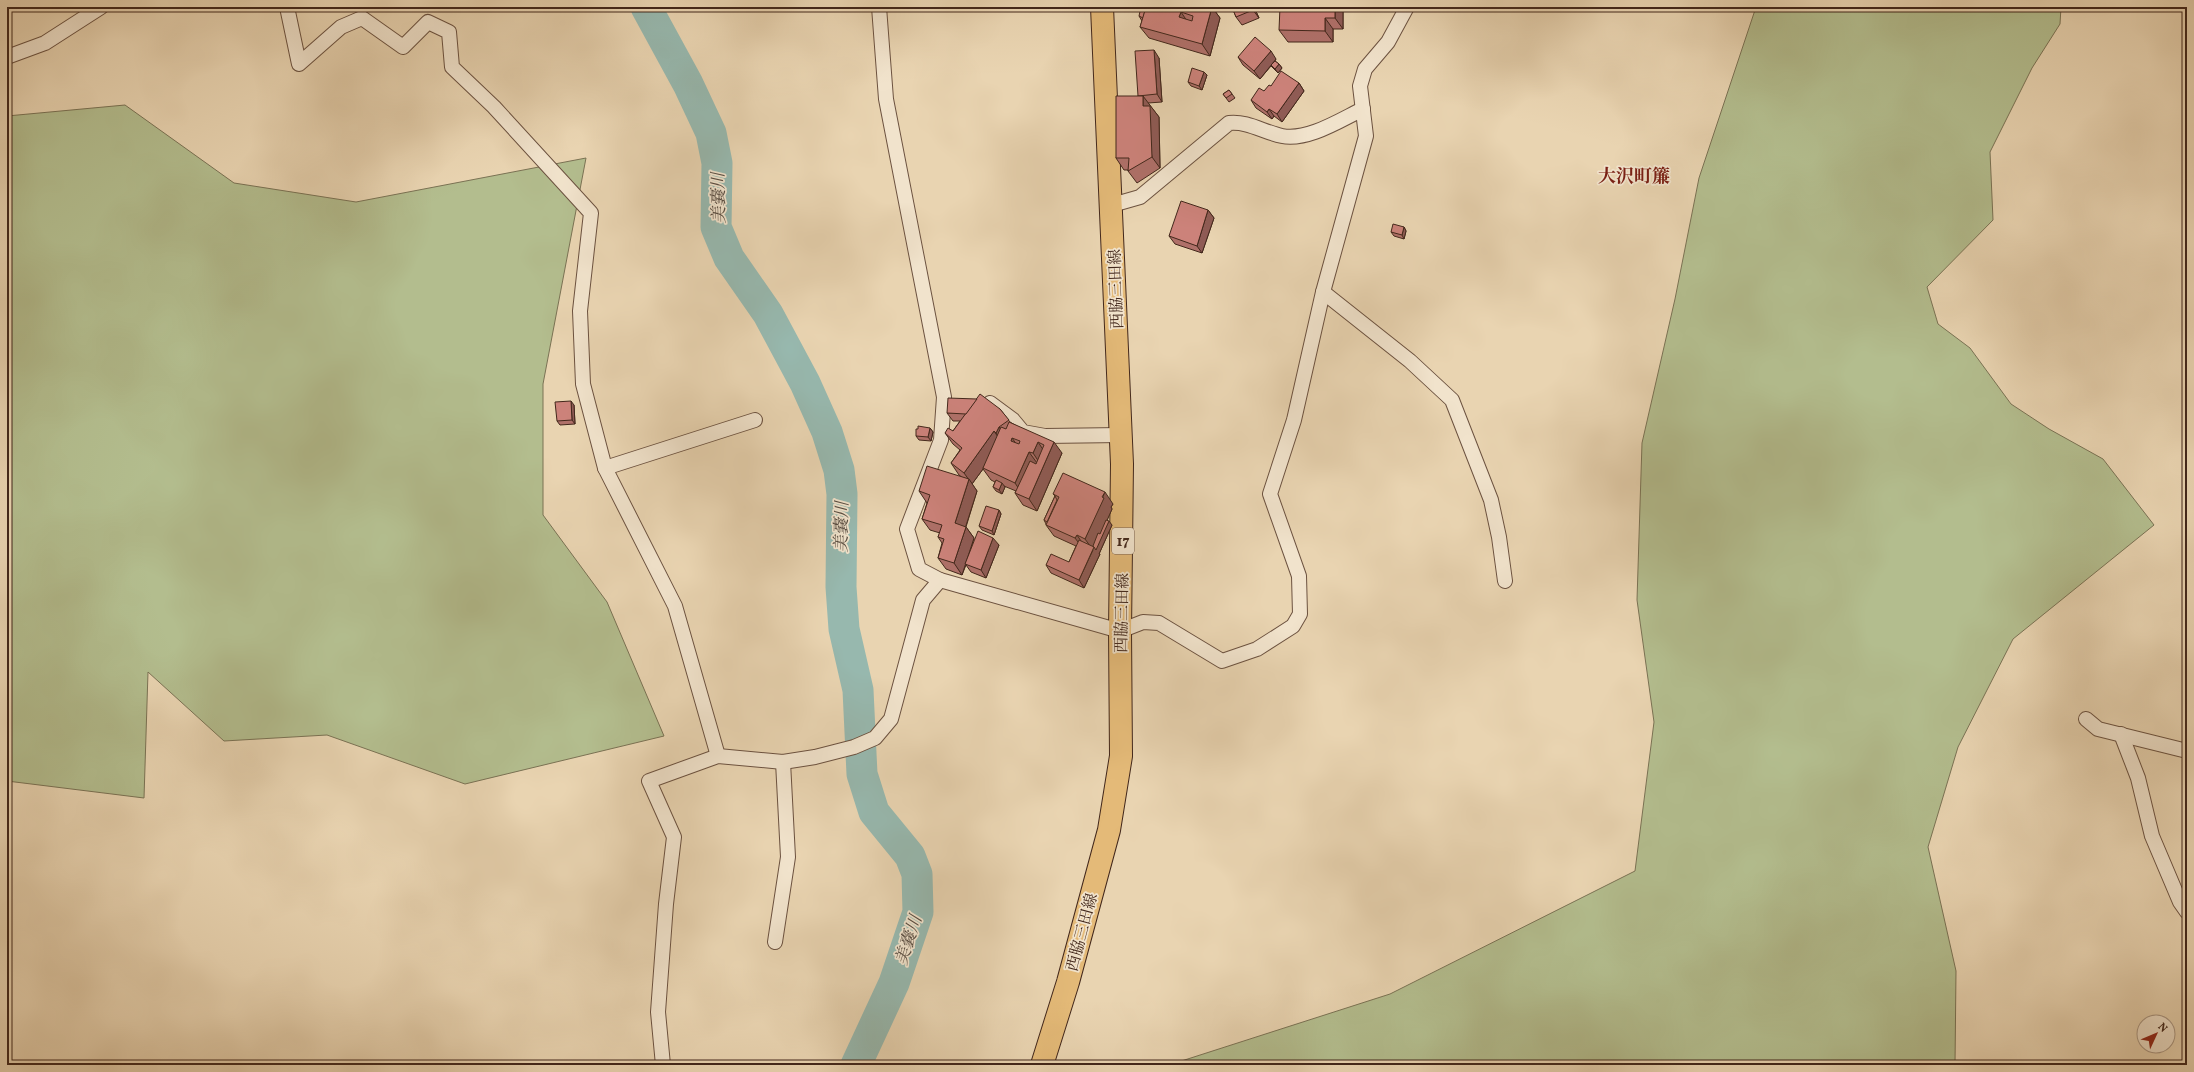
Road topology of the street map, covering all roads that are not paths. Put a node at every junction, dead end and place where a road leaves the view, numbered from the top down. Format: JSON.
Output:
{"nodes":[{"id":1,"x":101,"y":7,"type":"edge"},
{"id":2,"x":287,"y":7,"type":"edge"},
{"id":3,"x":879,"y":7,"type":"edge"},
{"id":4,"x":1102,"y":7,"type":"edge"},
{"id":5,"x":1407,"y":7,"type":"edge"},
{"id":6,"x":7,"y":57,"type":"edge"},
{"id":7,"x":1363,"y":109,"type":"junction"},
{"id":8,"x":1112,"y":205,"type":"junction"},
{"id":9,"x":1323,"y":292,"type":"junction"},
{"id":10,"x":944,"y":397,"type":"junction"},
{"id":11,"x":959,"y":399,"type":"edge"},
{"id":12,"x":974,"y":401,"type":"edge"},
{"id":13,"x":755,"y":420,"type":"dead end"},
{"id":14,"x":1121,"y":435,"type":"junction"},
{"id":15,"x":605,"y":468,"type":"junction"},
{"id":16,"x":940,"y":580,"type":"junction"},
{"id":17,"x":1505,"y":581,"type":"dead end"},
{"id":18,"x":1120,"y":631,"type":"junction"},
{"id":19,"x":2086,"y":719,"type":"dead end"},
{"id":20,"x":2121,"y":734,"type":"junction"},
{"id":21,"x":2187,"y":751,"type":"edge"},
{"id":22,"x":718,"y":756,"type":"junction"},
{"id":23,"x":783,"y":762,"type":"junction"},
{"id":24,"x":2187,"y":912,"type":"edge"},
{"id":25,"x":775,"y":942,"type":"dead end"},
{"id":26,"x":663,"y":1065,"type":"edge"},
{"id":27,"x":1042,"y":1065,"type":"edge"}],
"edges":[{"from":1,"to":6,"type":"street"},
{"from":2,"to":15,"type":"street"},
{"from":3,"to":10,"type":"street"},
{"from":4,"to":8,"type":"main road","name":"西脇三田線","number":"17"},
{"from":5,"to":7,"type":"street"},
{"from":7,"to":8,"type":"street"},
{"from":7,"to":9,"type":"street"},
{"from":8,"to":14,"type":"main road","name":"西脇三田線","number":"17"},
{"from":9,"to":17,"type":"street"},
{"from":9,"to":18,"type":"street"},
{"from":10,"to":11,"type":"street"},
{"from":10,"to":16,"type":"street"},
{"from":12,"to":14,"type":"street"},
{"from":13,"to":15,"type":"street"},
{"from":14,"to":18,"type":"main road","name":"西脇三田線","number":"17"},
{"from":15,"to":22,"type":"street"},
{"from":16,"to":18,"type":"street"},
{"from":16,"to":23,"type":"street"},
{"from":18,"to":27,"type":"main road","name":"西脇三田線","number":"17"},
{"from":19,"to":20,"type":"street"},
{"from":20,"to":21,"type":"street"},
{"from":20,"to":24,"type":"street"},
{"from":22,"to":23,"type":"street"},
{"from":22,"to":26,"type":"street"},
{"from":23,"to":25,"type":"street"}]}
